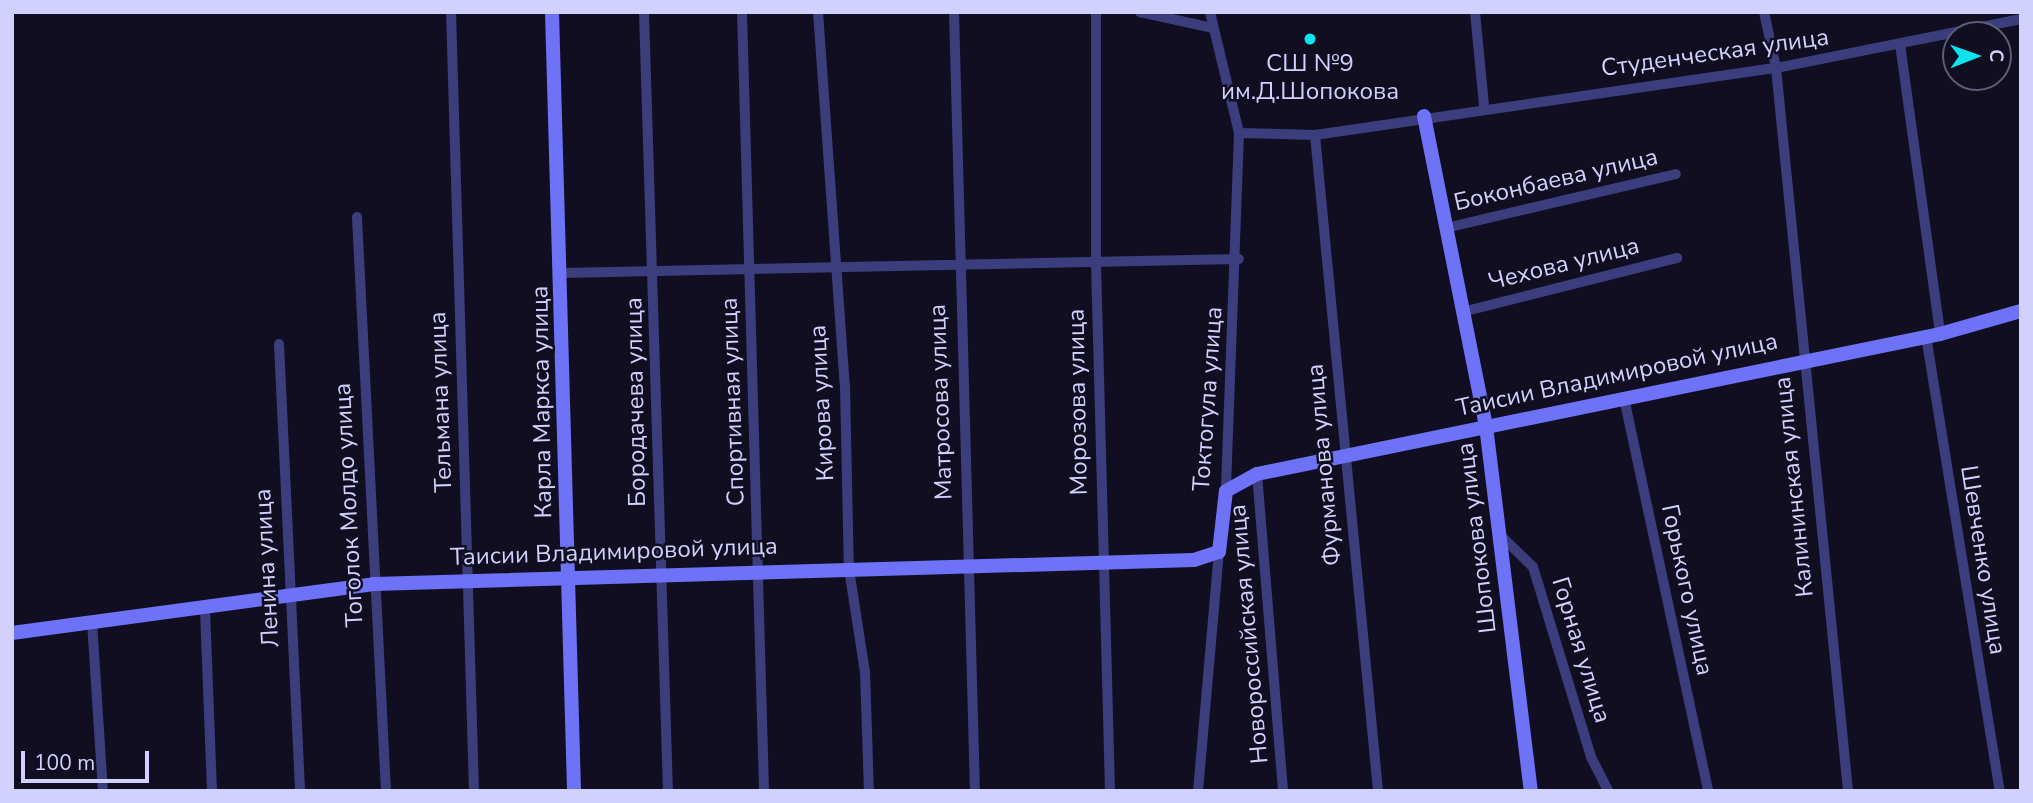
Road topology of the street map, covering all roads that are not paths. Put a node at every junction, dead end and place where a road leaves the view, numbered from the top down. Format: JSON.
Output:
{"nodes":[{"id":1,"x":451,"y":12,"type":"edge"},
{"id":2,"x":552,"y":12,"type":"edge"},
{"id":3,"x":644,"y":12,"type":"edge"},
{"id":4,"x":742,"y":12,"type":"edge"},
{"id":5,"x":818,"y":12,"type":"edge"},
{"id":6,"x":954,"y":12,"type":"edge"},
{"id":7,"x":1096,"y":12,"type":"edge"},
{"id":8,"x":1140,"y":12,"type":"edge"},
{"id":9,"x":1210,"y":12,"type":"edge"},
{"id":10,"x":1475,"y":12,"type":"edge"},
{"id":11,"x":1764,"y":12,"type":"edge"},
{"id":12,"x":2021,"y":19,"type":"edge"},
{"id":13,"x":1213,"y":28,"type":"junction"},
{"id":14,"x":1900,"y":44,"type":"junction"},
{"id":15,"x":1776,"y":68,"type":"junction"},
{"id":16,"x":1484,"y":106,"type":"junction"},
{"id":17,"x":1424,"y":116,"type":"junction"},
{"id":18,"x":1238,"y":133,"type":"junction"},
{"id":19,"x":1315,"y":135,"type":"junction"},
{"id":20,"x":1676,"y":174,"type":"dead end"},
{"id":21,"x":357,"y":217,"type":"dead end"},
{"id":22,"x":1446,"y":228,"type":"junction"},
{"id":23,"x":1677,"y":258,"type":"dead end"},
{"id":24,"x":1239,"y":259,"type":"junction"},
{"id":25,"x":1096,"y":263,"type":"junction"},
{"id":26,"x":957,"y":269,"type":"junction"},
{"id":27,"x":835,"y":271,"type":"junction"},
{"id":28,"x":563,"y":272,"type":"junction"},
{"id":29,"x":654,"y":273,"type":"junction"},
{"id":30,"x":750,"y":273,"type":"junction"},
{"id":31,"x":2021,"y":311,"type":"edge"},
{"id":32,"x":1462,"y":312,"type":"junction"},
{"id":33,"x":1933,"y":335,"type":"junction"},
{"id":34,"x":279,"y":344,"type":"dead end"},
{"id":35,"x":1801,"y":359,"type":"junction"},
{"id":36,"x":1624,"y":398,"type":"junction"},
{"id":37,"x":1486,"y":426,"type":"junction"},
{"id":38,"x":1344,"y":455,"type":"junction"},
{"id":39,"x":1257,"y":474,"type":"junction"},
{"id":40,"x":1226,"y":491,"type":"junction"},
{"id":41,"x":1497,"y":532,"type":"junction"},
{"id":42,"x":1219,"y":552,"type":"junction"},
{"id":43,"x":1103,"y":561,"type":"junction"},
{"id":44,"x":759,"y":568,"type":"junction"},
{"id":45,"x":967,"y":568,"type":"junction"},
{"id":46,"x":849,"y":569,"type":"junction"},
{"id":47,"x":660,"y":574,"type":"junction"},
{"id":48,"x":568,"y":576,"type":"junction"},
{"id":49,"x":468,"y":579,"type":"junction"},
{"id":50,"x":374,"y":584,"type":"junction"},
{"id":51,"x":288,"y":594,"type":"junction"},
{"id":52,"x":205,"y":609,"type":"junction"},
{"id":53,"x":92,"y":622,"type":"junction"},
{"id":54,"x":12,"y":633,"type":"edge"},
{"id":55,"x":103,"y":791,"type":"edge"},
{"id":56,"x":212,"y":791,"type":"edge"},
{"id":57,"x":300,"y":791,"type":"edge"},
{"id":58,"x":386,"y":791,"type":"edge"},
{"id":59,"x":474,"y":791,"type":"edge"},
{"id":60,"x":574,"y":791,"type":"edge"},
{"id":61,"x":668,"y":791,"type":"edge"},
{"id":62,"x":764,"y":791,"type":"edge"},
{"id":63,"x":869,"y":791,"type":"edge"},
{"id":64,"x":975,"y":791,"type":"edge"},
{"id":65,"x":1110,"y":791,"type":"edge"},
{"id":66,"x":1198,"y":791,"type":"edge"},
{"id":67,"x":1283,"y":791,"type":"edge"},
{"id":68,"x":1378,"y":791,"type":"edge"},
{"id":69,"x":1531,"y":791,"type":"edge"},
{"id":70,"x":1608,"y":791,"type":"edge"},
{"id":71,"x":1708,"y":791,"type":"edge"},
{"id":72,"x":1848,"y":791,"type":"edge"},
{"id":73,"x":2000,"y":791,"type":"edge"}],
"edges":[{"from":1,"to":49,"type":"street","name":"Тельмана улица"},
{"from":2,"to":28,"type":"street","name":"Карла Маркса улица"},
{"from":3,"to":29,"type":"street","name":"Бородачева улица"},
{"from":4,"to":30,"type":"street","name":"Спортивная улица"},
{"from":5,"to":27,"type":"street","name":"Кирова улица"},
{"from":6,"to":26,"type":"street","name":"Матросова улица"},
{"from":7,"to":25,"type":"street","name":"Морозова улица"},
{"from":8,"to":13,"type":"street"},
{"from":9,"to":13,"type":"street","name":"Токтогула улица"},
{"from":10,"to":16,"type":"street"},
{"from":11,"to":15,"type":"street","name":"Калининская улица"},
{"from":12,"to":14,"type":"street","name":"Студенческая улица"},
{"from":13,"to":18,"type":"street","name":"Токтогула улица"},
{"from":14,"to":15,"type":"street","name":"Студенческая улица"},
{"from":14,"to":33,"type":"street","name":"Шевченко улица"},
{"from":15,"to":16,"type":"street","name":"Студенческая улица"},
{"from":15,"to":35,"type":"street","name":"Калининская улица"},
{"from":16,"to":17,"type":"street","name":"Студенческая улица"},
{"from":17,"to":19,"type":"street"},
{"from":17,"to":22,"type":"street","name":"Шопокова улица"},
{"from":18,"to":19,"type":"street"},
{"from":18,"to":24,"type":"street","name":"Токтогула улица"},
{"from":19,"to":38,"type":"street","name":"Фурманова улица"},
{"from":20,"to":22,"type":"street","name":"Боконбаева улица"},
{"from":21,"to":50,"type":"street","name":"Тоголок Молдо улица"},
{"from":22,"to":32,"type":"street","name":"Шопокова улица"},
{"from":23,"to":32,"type":"street","name":"Чехова улица"},
{"from":24,"to":25,"type":"street"},
{"from":24,"to":40,"type":"street","name":"Токтогула улица"},
{"from":25,"to":26,"type":"street"},
{"from":25,"to":43,"type":"street","name":"Морозова улица"},
{"from":26,"to":27,"type":"street"},
{"from":26,"to":45,"type":"street","name":"Матросова улица"},
{"from":27,"to":30,"type":"street"},
{"from":27,"to":46,"type":"street","name":"Кирова улица"},
{"from":28,"to":29,"type":"street"},
{"from":28,"to":48,"type":"street","name":"Карла Маркса улица"},
{"from":29,"to":30,"type":"street"},
{"from":29,"to":47,"type":"street","name":"Бородачева улица"},
{"from":30,"to":44,"type":"street","name":"Спортивная улица"},
{"from":31,"to":33,"type":"street","name":"Таисии Владимировой улица"},
{"from":32,"to":37,"type":"street","name":"Шопокова улица"},
{"from":33,"to":35,"type":"street","name":"Таисии Владимировой улица"},
{"from":33,"to":73,"type":"street","name":"Шевченко улица"},
{"from":34,"to":51,"type":"street","name":"Ленина улица"},
{"from":35,"to":36,"type":"street","name":"Таисии Владимировой улица"},
{"from":35,"to":72,"type":"street","name":"Калининская улица"},
{"from":36,"to":37,"type":"street","name":"Таисии Владимировой улица"},
{"from":36,"to":71,"type":"street","name":"Горького улица"},
{"from":37,"to":38,"type":"street","name":"Таисии Владимировой улица"},
{"from":37,"to":41,"type":"street","name":"Шопокова улица"},
{"from":38,"to":39,"type":"street","name":"Таисии Владимировой улица"},
{"from":38,"to":68,"type":"street","name":"Фурманова улица"},
{"from":39,"to":40,"type":"street","name":"Таисии Владимировой улица"},
{"from":39,"to":67,"type":"street","name":"Новороссийская улица"},
{"from":40,"to":42,"type":"street","name":"Токтогула улица"},
{"from":41,"to":69,"type":"street","name":"Шопокова улица"},
{"from":41,"to":70,"type":"street","name":"Горная улица"},
{"from":42,"to":43,"type":"street","name":"Таисии Владимировой улица"},
{"from":42,"to":66,"type":"street","name":"Токтогула улица"},
{"from":43,"to":45,"type":"street","name":"Таисии Владимировой улица"},
{"from":43,"to":65,"type":"street","name":"Морозова улица"},
{"from":44,"to":46,"type":"street","name":"Таисии Владимировой улица"},
{"from":44,"to":47,"type":"street","name":"Таисии Владимировой улица"},
{"from":44,"to":62,"type":"street","name":"Спортивная улица"},
{"from":45,"to":46,"type":"street","name":"Таисии Владимировой улица"},
{"from":45,"to":64,"type":"street","name":"Матросова улица"},
{"from":46,"to":63,"type":"street","name":"Кирова улица"},
{"from":47,"to":48,"type":"street","name":"Таисии Владимировой улица"},
{"from":47,"to":61,"type":"street","name":"Бородачева улица"},
{"from":48,"to":49,"type":"street","name":"Таисии Владимировой улица"},
{"from":48,"to":60,"type":"street","name":"Карла Маркса улица"},
{"from":49,"to":50,"type":"street","name":"Таисии Владимировой улица"},
{"from":49,"to":59,"type":"street","name":"Тельмана улица"},
{"from":50,"to":51,"type":"street","name":"Таисии Владимировой улица"},
{"from":50,"to":58,"type":"street","name":"Тоголок Молдо улица"},
{"from":51,"to":52,"type":"street","name":"Таисии Владимировой улица"},
{"from":51,"to":57,"type":"street","name":"Ленина улица"},
{"from":52,"to":53,"type":"street","name":"Таисии Владимировой улица"},
{"from":52,"to":56,"type":"street"},
{"from":53,"to":54,"type":"street","name":"Таисии Владимировой улица"},
{"from":53,"to":55,"type":"street"}]}
